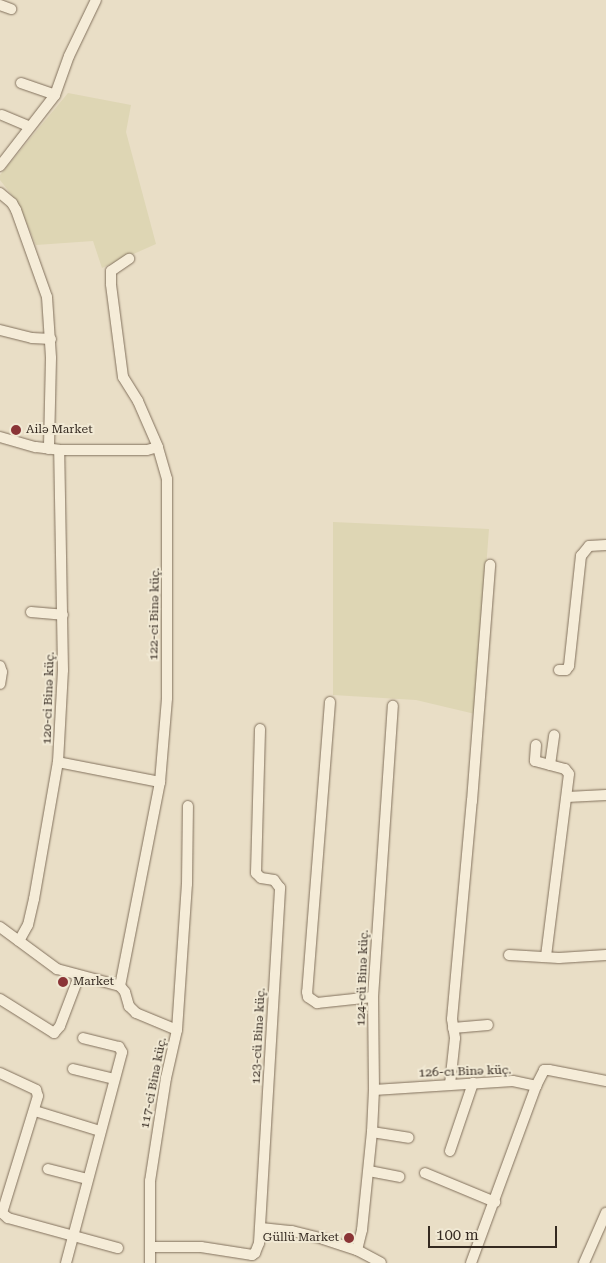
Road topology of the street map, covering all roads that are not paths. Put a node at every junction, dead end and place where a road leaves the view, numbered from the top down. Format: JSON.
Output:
{"nodes":[{"id":1,"x":96,"y":0,"type":"edge"},
{"id":2,"x":0,"y":5,"type":"edge"},
{"id":3,"x":11,"y":8,"type":"dead end"},
{"id":4,"x":22,"y":84,"type":"dead end"},
{"id":5,"x":55,"y":95,"type":"junction"},
{"id":6,"x":2,"y":115,"type":"dead end"},
{"id":7,"x":30,"y":126,"type":"junction"},
{"id":8,"x":0,"y":166,"type":"edge"},
{"id":9,"x":0,"y":193,"type":"edge"},
{"id":10,"x":130,"y":259,"type":"dead end"},
{"id":11,"x":0,"y":330,"type":"edge"},
{"id":12,"x":51,"y":339,"type":"junction"},
{"id":13,"x":0,"y":436,"type":"edge"},
{"id":14,"x":158,"y":447,"type":"junction"},
{"id":15,"x":54,"y":449,"type":"junction"},
{"id":16,"x":606,"y":545,"type":"edge"},
{"id":17,"x":490,"y":565,"type":"dead end"},
{"id":18,"x":31,"y":612,"type":"dead end"},
{"id":19,"x":63,"y":615,"type":"junction"},
{"id":20,"x":0,"y":666,"type":"edge"},
{"id":21,"x":559,"y":670,"type":"dead end"},
{"id":22,"x":0,"y":684,"type":"edge"},
{"id":23,"x":330,"y":702,"type":"dead end"},
{"id":24,"x":393,"y":706,"type":"dead end"},
{"id":25,"x":260,"y":729,"type":"dead end"},
{"id":26,"x":554,"y":735,"type":"dead end"},
{"id":27,"x":536,"y":745,"type":"dead end"},
{"id":28,"x":58,"y":762,"type":"junction"},
{"id":29,"x":550,"y":765,"type":"junction"},
{"id":30,"x":160,"y":782,"type":"junction"},
{"id":31,"x":606,"y":796,"type":"edge"},
{"id":32,"x":567,"y":797,"type":"junction"},
{"id":33,"x":188,"y":806,"type":"dead end"},
{"id":34,"x":0,"y":927,"type":"edge"},
{"id":35,"x":19,"y":941,"type":"junction"},
{"id":36,"x":509,"y":955,"type":"dead end"},
{"id":37,"x":606,"y":955,"type":"edge"},
{"id":38,"x":546,"y":956,"type":"junction"},
{"id":39,"x":79,"y":976,"type":"junction"},
{"id":40,"x":120,"y":986,"type":"junction"},
{"id":41,"x":373,"y":997,"type":"junction"},
{"id":42,"x":0,"y":999,"type":"edge"},
{"id":43,"x":488,"y":1026,"type":"dead end"},
{"id":44,"x":453,"y":1028,"type":"junction"},
{"id":45,"x":177,"y":1030,"type":"junction"},
{"id":46,"x":83,"y":1038,"type":"dead end"},
{"id":47,"x":74,"y":1069,"type":"dead end"},
{"id":48,"x":0,"y":1073,"type":"edge"},
{"id":49,"x":114,"y":1079,"type":"junction"},
{"id":50,"x":606,"y":1082,"type":"edge"},
{"id":51,"x":473,"y":1083,"type":"junction"},
{"id":52,"x":450,"y":1084,"type":"junction"},
{"id":53,"x":536,"y":1086,"type":"junction"},
{"id":54,"x":374,"y":1090,"type":"junction"},
{"id":55,"x":35,"y":1111,"type":"junction"},
{"id":56,"x":100,"y":1131,"type":"junction"},
{"id":57,"x":372,"y":1132,"type":"junction"},
{"id":58,"x":409,"y":1138,"type":"dead end"},
{"id":59,"x":450,"y":1150,"type":"dead end"},
{"id":60,"x":48,"y":1169,"type":"dead end"},
{"id":61,"x":369,"y":1171,"type":"junction"},
{"id":62,"x":425,"y":1173,"type":"dead end"},
{"id":63,"x":399,"y":1177,"type":"dead end"},
{"id":64,"x":87,"y":1179,"type":"junction"},
{"id":65,"x":495,"y":1202,"type":"junction"},
{"id":66,"x":606,"y":1213,"type":"edge"},
{"id":67,"x":261,"y":1228,"type":"junction"},
{"id":68,"x":73,"y":1236,"type":"junction"},
{"id":69,"x":151,"y":1247,"type":"junction"},
{"id":70,"x":118,"y":1248,"type":"dead end"},
{"id":71,"x":357,"y":1250,"type":"junction"},
{"id":72,"x":66,"y":1263,"type":"edge"},
{"id":73,"x":150,"y":1263,"type":"edge"},
{"id":74,"x":381,"y":1263,"type":"edge"},
{"id":75,"x":471,"y":1263,"type":"edge"},
{"id":76,"x":584,"y":1263,"type":"edge"}],
"edges":[{"from":1,"to":5,"type":"street"},
{"from":2,"to":3,"type":"street"},
{"from":4,"to":5,"type":"street"},
{"from":5,"to":7,"type":"street"},
{"from":6,"to":7,"type":"street"},
{"from":7,"to":8,"type":"street"},
{"from":9,"to":12,"type":"street","name":"120-ci Binə küç."},
{"from":10,"to":14,"type":"street","name":"122-ci Binə küç."},
{"from":11,"to":12,"type":"street"},
{"from":12,"to":15,"type":"street","name":"120-ci Binə küç."},
{"from":13,"to":15,"type":"street"},
{"from":14,"to":15,"type":"street"},
{"from":14,"to":30,"type":"street","name":"122-ci Binə küç."},
{"from":15,"to":19,"type":"street","name":"120-ci Binə küç."},
{"from":16,"to":21,"type":"street"},
{"from":17,"to":44,"type":"street"},
{"from":18,"to":19,"type":"street"},
{"from":19,"to":28,"type":"street","name":"120-ci Binə küç."},
{"from":20,"to":22,"type":"street"},
{"from":23,"to":41,"type":"street"},
{"from":24,"to":41,"type":"street","name":"124-cü Binə küç."},
{"from":25,"to":67,"type":"street","name":"123-cü Binə küç."},
{"from":26,"to":29,"type":"street"},
{"from":27,"to":29,"type":"street"},
{"from":28,"to":30,"type":"street"},
{"from":28,"to":35,"type":"street","name":"120-ci Binə küç."},
{"from":29,"to":32,"type":"street"},
{"from":30,"to":40,"type":"street","name":"122-ci Binə küç."},
{"from":31,"to":32,"type":"street"},
{"from":32,"to":38,"type":"street"},
{"from":33,"to":45,"type":"street"},
{"from":34,"to":35,"type":"street"},
{"from":35,"to":39,"type":"street"},
{"from":36,"to":38,"type":"street"},
{"from":37,"to":38,"type":"street"},
{"from":39,"to":40,"type":"street"},
{"from":39,"to":42,"type":"street"},
{"from":40,"to":45,"type":"street","name":"117-ci Binə küç."},
{"from":41,"to":54,"type":"street","name":"124-cü Binə küç."},
{"from":43,"to":44,"type":"street"},
{"from":44,"to":52,"type":"street"},
{"from":45,"to":69,"type":"street","name":"117-ci Binə küç."},
{"from":46,"to":49,"type":"street"},
{"from":47,"to":49,"type":"street"},
{"from":48,"to":55,"type":"street"},
{"from":49,"to":56,"type":"street"},
{"from":50,"to":53,"type":"street"},
{"from":51,"to":52,"type":"street","name":"126-cı Binə küç."},
{"from":51,"to":53,"type":"street","name":"126-cı Binə küç."},
{"from":51,"to":59,"type":"street"},
{"from":52,"to":54,"type":"street","name":"126-cı Binə küç."},
{"from":53,"to":65,"type":"street"},
{"from":54,"to":57,"type":"street","name":"124-cü Binə küç."},
{"from":55,"to":56,"type":"street"},
{"from":55,"to":68,"type":"street"},
{"from":56,"to":64,"type":"street"},
{"from":57,"to":58,"type":"street"},
{"from":57,"to":61,"type":"street","name":"124-cü Binə küç."},
{"from":60,"to":64,"type":"street"},
{"from":61,"to":63,"type":"street"},
{"from":61,"to":71,"type":"street","name":"124-cü Binə küç."},
{"from":62,"to":65,"type":"street"},
{"from":64,"to":68,"type":"street"},
{"from":65,"to":75,"type":"street"},
{"from":66,"to":76,"type":"street"},
{"from":67,"to":69,"type":"street","name":"123-cü Binə küç."},
{"from":67,"to":71,"type":"street"},
{"from":68,"to":70,"type":"street"},
{"from":68,"to":72,"type":"street"},
{"from":69,"to":73,"type":"street","name":"117-ci Binə küç."},
{"from":71,"to":74,"type":"street"}]}
